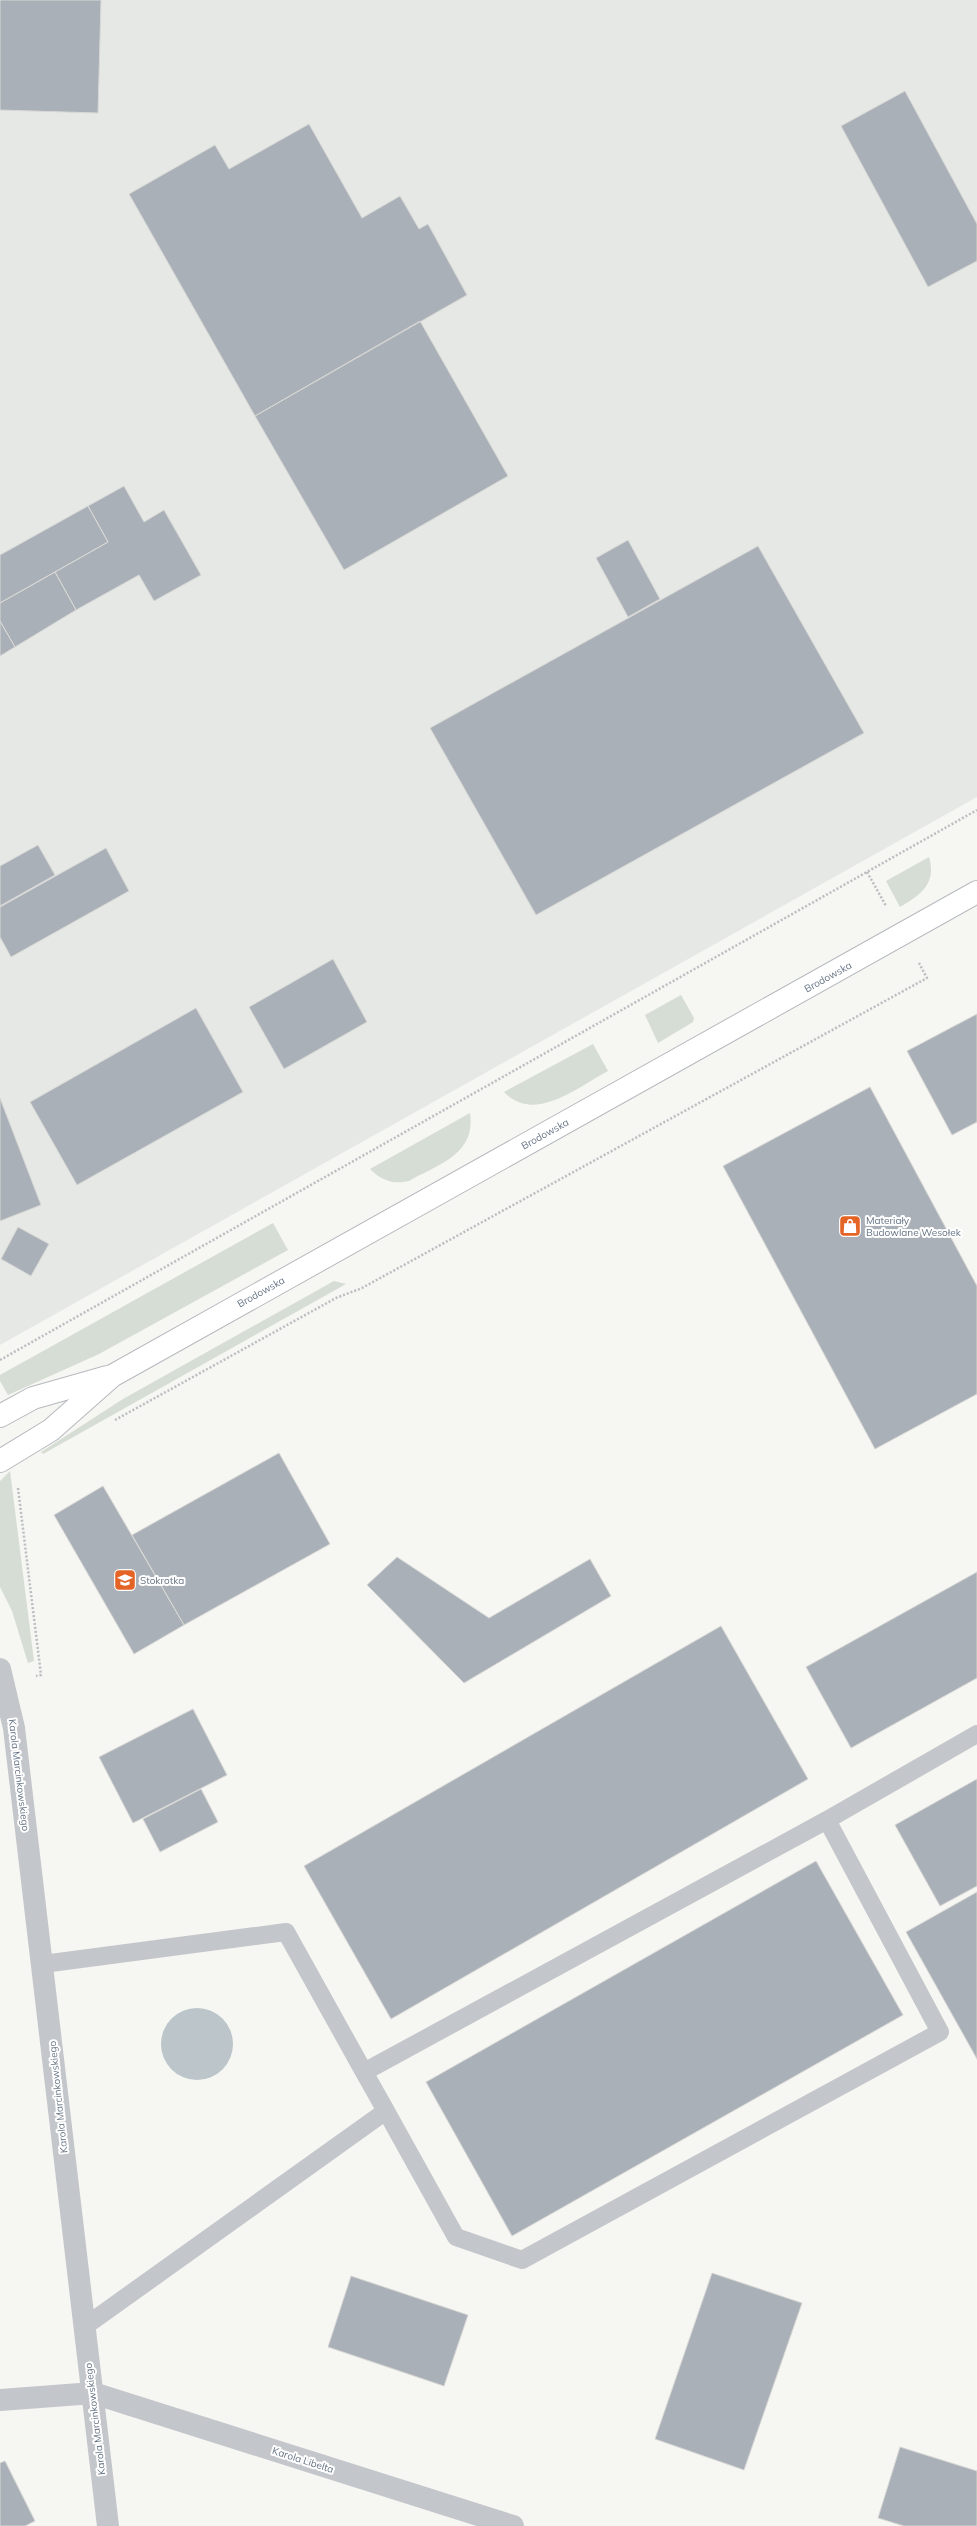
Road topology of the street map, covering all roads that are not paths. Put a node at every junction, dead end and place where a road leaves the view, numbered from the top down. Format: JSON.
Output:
{"nodes":[{"id":1,"x":977,"y":892,"type":"edge"},
{"id":2,"x":112,"y":1376,"type":"junction"},
{"id":3,"x":0,"y":1416,"type":"edge"},
{"id":4,"x":0,"y":1461,"type":"edge"},
{"id":5,"x":0,"y":1669,"type":"edge"},
{"id":6,"x":977,"y":1734,"type":"edge"},
{"id":7,"x":827,"y":1820,"type":"junction"},
{"id":8,"x":43,"y":1964,"type":"junction"},
{"id":9,"x":364,"y":2072,"type":"junction"},
{"id":10,"x":386,"y":2111,"type":"junction"},
{"id":11,"x":84,"y":2327,"type":"junction"},
{"id":12,"x":93,"y":2393,"type":"junction"},
{"id":13,"x":0,"y":2400,"type":"edge"},
{"id":14,"x":108,"y":2526,"type":"edge"},
{"id":15,"x":513,"y":2526,"type":"edge"}],
"edges":[{"from":1,"to":2,"type":"street","name":"Brodowska"},
{"from":2,"to":3,"type":"street","name":"Brodowska"},
{"from":2,"to":4,"type":"street","name":"Brodowska"},
{"from":5,"to":8,"type":"street","name":"Karola Marcinkowskiego"},
{"from":6,"to":7,"type":"lane"},
{"from":7,"to":9,"type":"lane"},
{"from":7,"to":10,"type":"lane"},
{"from":8,"to":9,"type":"lane"},
{"from":8,"to":11,"type":"street","name":"Karola Marcinkowskiego"},
{"from":9,"to":10,"type":"lane"},
{"from":10,"to":11,"type":"lane"},
{"from":11,"to":12,"type":"street","name":"Karola Marcinkowskiego"},
{"from":12,"to":13,"type":"street"},
{"from":12,"to":14,"type":"street","name":"Karola Marcinkowskiego"},
{"from":12,"to":15,"type":"street","name":"Karola Libelta"}]}
